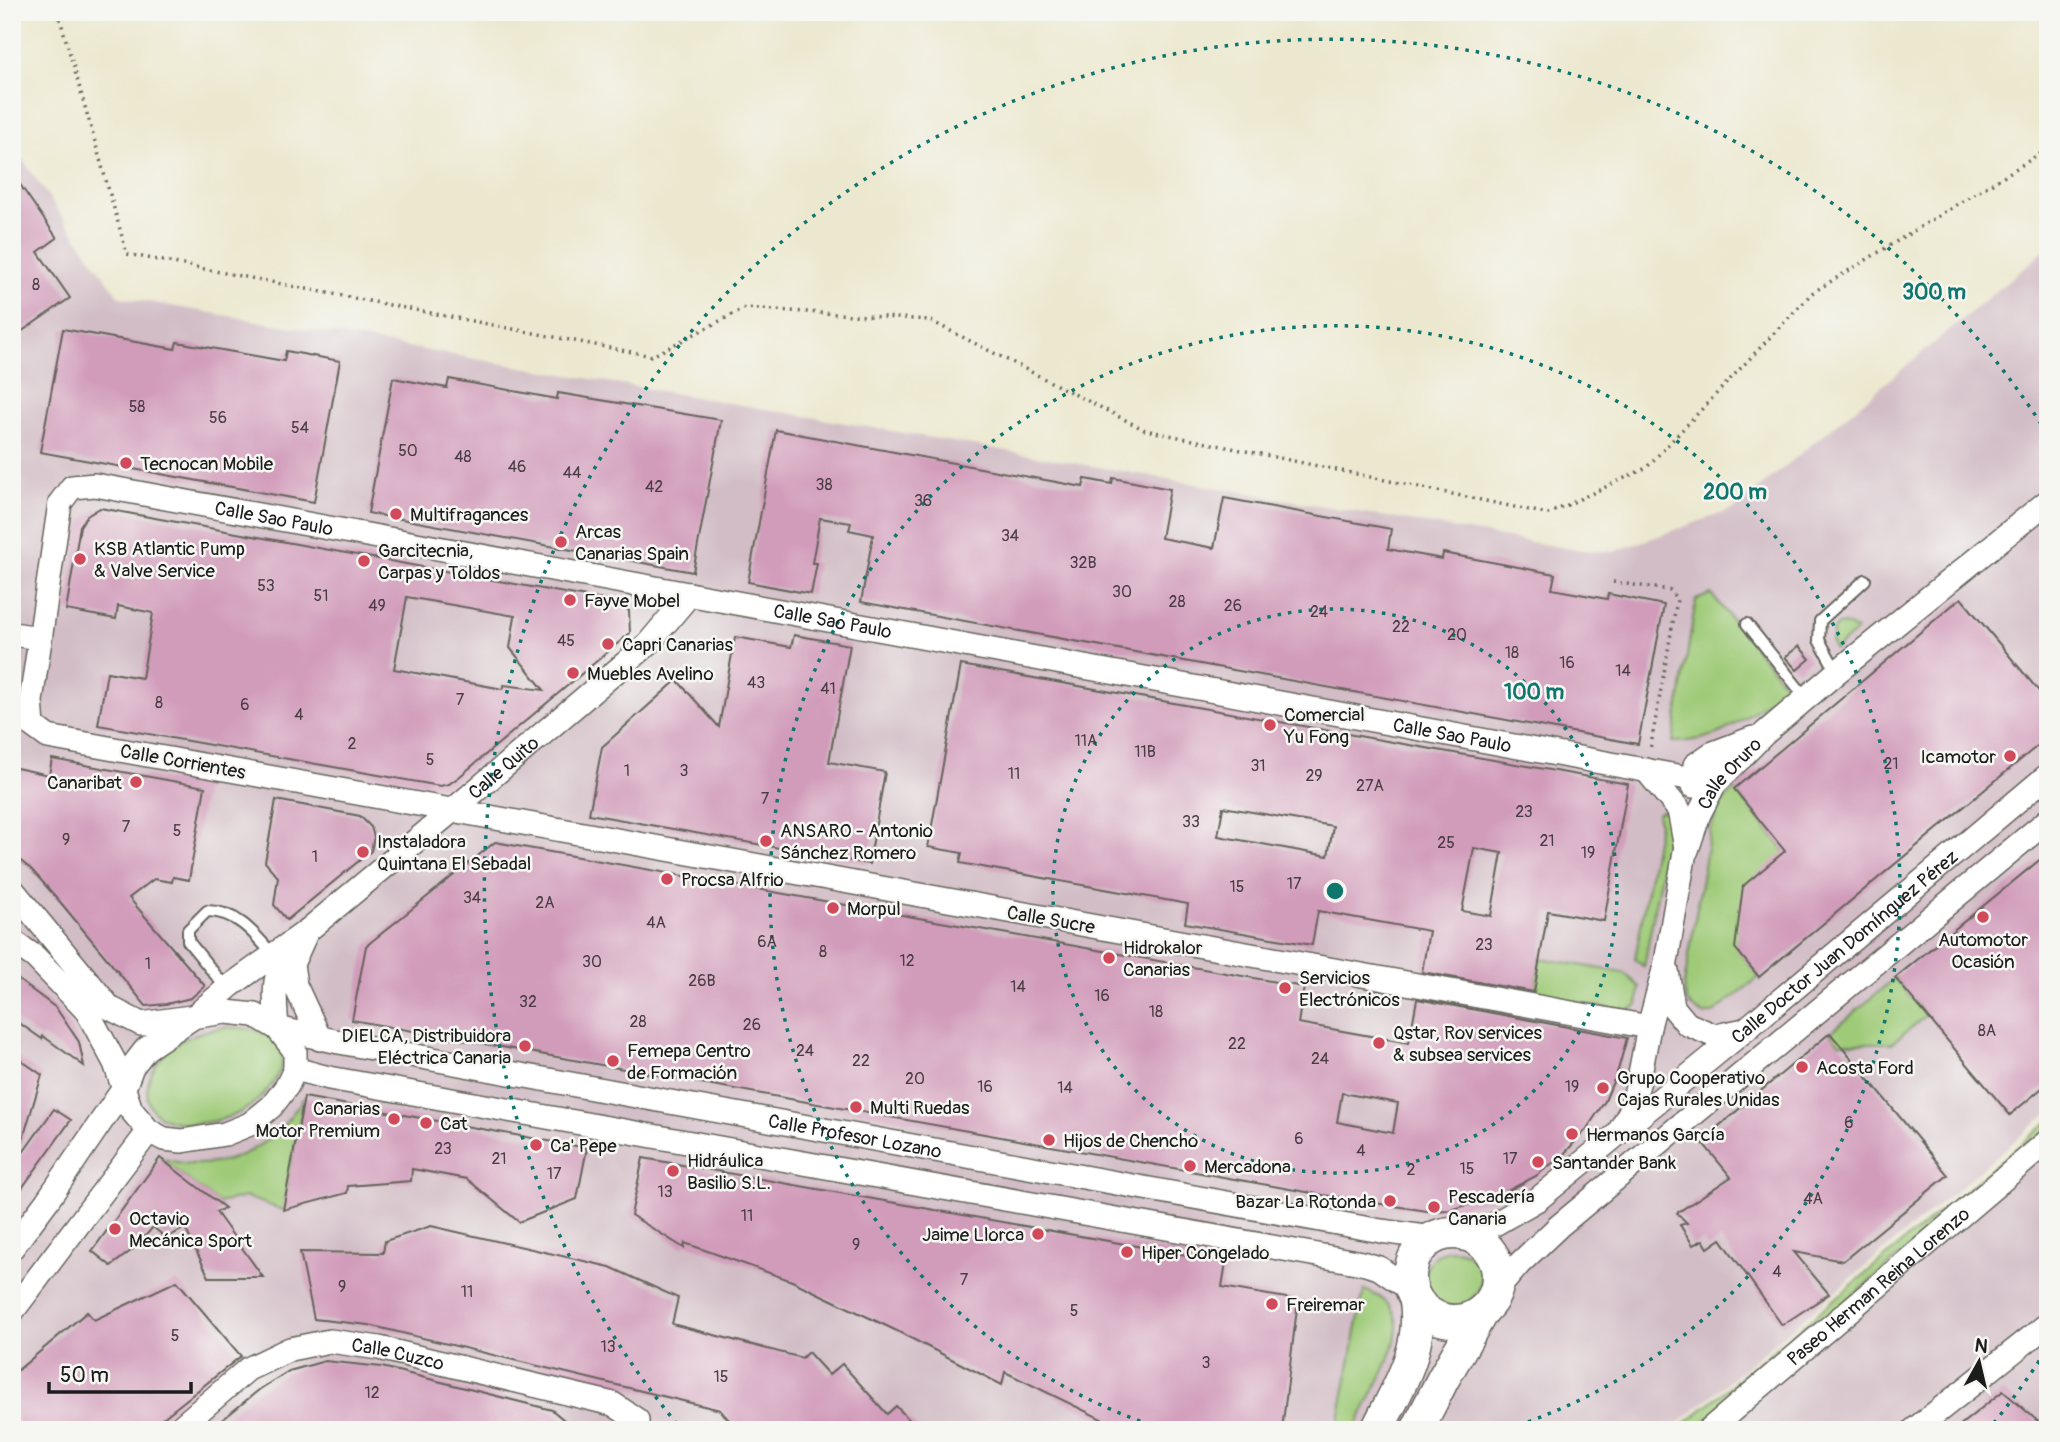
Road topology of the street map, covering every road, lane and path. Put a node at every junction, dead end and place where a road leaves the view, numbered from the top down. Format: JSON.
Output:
{"nodes":[{"id":1,"x":58,"y":12,"type":"edge"},
{"id":2,"x":2048,"y":149,"type":"edge"},
{"id":3,"x":2048,"y":501,"type":"edge"},
{"id":4,"x":1865,"y":580,"type":"dead end"},
{"id":5,"x":1613,"y":582,"type":"dead end"},
{"id":6,"x":690,"y":594,"type":"junction"},
{"id":7,"x":1747,"y":624,"type":"dead end"},
{"id":8,"x":12,"y":634,"type":"edge"},
{"id":9,"x":40,"y":638,"type":"junction"},
{"id":10,"x":1837,"y":672,"type":"junction"},
{"id":11,"x":1806,"y":698,"type":"junction"},
{"id":12,"x":1765,"y":733,"type":"junction"},
{"id":13,"x":1741,"y":758,"type":"junction"},
{"id":14,"x":1646,"y":770,"type":"junction"},
{"id":15,"x":2048,"y":775,"type":"edge"},
{"id":16,"x":1693,"y":779,"type":"junction"},
{"id":17,"x":453,"y":810,"type":"junction"},
{"id":18,"x":2048,"y":820,"type":"edge"},
{"id":19,"x":1687,"y":850,"type":"junction"},
{"id":20,"x":12,"y":890,"type":"edge"},
{"id":21,"x":307,"y":931,"type":"junction"},
{"id":22,"x":12,"y":941,"type":"edge"},
{"id":23,"x":273,"y":955,"type":"junction"},
{"id":24,"x":1666,"y":962,"type":"junction"},
{"id":25,"x":227,"y":989,"type":"junction"},
{"id":26,"x":195,"y":1016,"type":"junction"},
{"id":27,"x":1649,"y":1027,"type":"junction"},
{"id":28,"x":277,"y":1028,"type":"junction"},
{"id":29,"x":1745,"y":1030,"type":"junction"},
{"id":30,"x":320,"y":1039,"type":"junction"},
{"id":31,"x":295,"y":1069,"type":"junction"},
{"id":32,"x":124,"y":1088,"type":"junction"},
{"id":33,"x":149,"y":1131,"type":"junction"},
{"id":34,"x":1617,"y":1136,"type":"junction"},
{"id":35,"x":2048,"y":1141,"type":"edge"},
{"id":36,"x":1468,"y":1235,"type":"junction"},
{"id":37,"x":1433,"y":1238,"type":"junction"},
{"id":38,"x":12,"y":1248,"type":"edge"},
{"id":39,"x":1414,"y":1295,"type":"junction"},
{"id":40,"x":1490,"y":1301,"type":"junction"},
{"id":41,"x":12,"y":1312,"type":"edge"},
{"id":42,"x":2048,"y":1324,"type":"edge"},
{"id":43,"x":637,"y":1425,"type":"edge"},
{"id":44,"x":177,"y":1430,"type":"edge"},
{"id":45,"x":1377,"y":1430,"type":"edge"},
{"id":46,"x":1418,"y":1430,"type":"edge"},
{"id":47,"x":1709,"y":1430,"type":"edge"},
{"id":48,"x":1914,"y":1430,"type":"edge"}],
"edges":[{"from":1,"to":2,"type":"path"},
{"from":3,"to":10,"type":"street"},
{"from":4,"to":10,"type":"lane"},
{"from":5,"to":14,"type":"path"},
{"from":6,"to":9,"type":"street","name":"Calle Sao Paulo"},
{"from":6,"to":14,"type":"street","name":"Calle Sao Paulo"},
{"from":6,"to":17,"type":"street","name":"Calle Quito"},
{"from":7,"to":11,"type":"lane"},
{"from":8,"to":9,"type":"street"},
{"from":9,"to":17,"type":"street","name":"Calle Corrientes"},
{"from":10,"to":11,"type":"street"},
{"from":11,"to":12,"type":"street"},
{"from":12,"to":13,"type":"street","name":"Calle Oruro"},
{"from":12,"to":16,"type":"street","name":"Calle Oruro"},
{"from":13,"to":16,"type":"street"},
{"from":13,"to":19,"type":"street","name":"Calle Oruro"},
{"from":14,"to":16,"type":"street","name":"Calle Sao Paulo"},
{"from":14,"to":19,"type":"street","name":"Calle Oruro"},
{"from":15,"to":29,"type":"street","name":"Calle Doctor Juan Domínguez Pérez"},
{"from":16,"to":19,"type":"street","name":"Calle Oruro"},
{"from":17,"to":21,"type":"street","name":"Calle Quito"},
{"from":17,"to":27,"type":"street","name":"Calle Sucre"},
{"from":18,"to":40,"type":"street","name":"Calle Doctor Juan Domínguez Pérez"},
{"from":19,"to":24,"type":"street","name":"Calle Oruro"},
{"from":20,"to":26,"type":"street"},
{"from":21,"to":23,"type":"street","name":"Calle Quito"},
{"from":21,"to":28,"type":"street","name":"Calle Quito"},
{"from":21,"to":30,"type":"street","name":"Calle Quito"},
{"from":22,"to":32,"type":"street"},
{"from":23,"to":25,"type":"street","name":"Calle Quito"},
{"from":23,"to":25,"type":"lane"},
{"from":24,"to":27,"type":"street","name":"Calle Oruro"},
{"from":24,"to":29,"type":"street","name":"Calle Oruro"},
{"from":25,"to":26,"type":"street","name":"Calle Quito"},
{"from":26,"to":28,"type":"street"},
{"from":26,"to":32,"type":"street"},
{"from":27,"to":34,"type":"street","name":"Calle Oruro"},
{"from":28,"to":30,"type":"street","name":"Calle Profesor Lozano"},
{"from":28,"to":31,"type":"street"},
{"from":29,"to":34,"type":"street","name":"Calle Doctor Juan Domínguez Pérez"},
{"from":30,"to":37,"type":"street","name":"Calle Profesor Lozano"},
{"from":31,"to":33,"type":"street"},
{"from":31,"to":39,"type":"street","name":"Calle Profesor Lozano"},
{"from":32,"to":33,"type":"street"},
{"from":32,"to":38,"type":"street"},
{"from":33,"to":41,"type":"street"},
{"from":34,"to":36,"type":"street","name":"Calle Doctor Juan Domínguez Pérez"},
{"from":35,"to":47,"type":"street","name":"Paseo Herman Reina Lorenzo"},
{"from":36,"to":37,"type":"street"},
{"from":36,"to":40,"type":"street"},
{"from":37,"to":39,"type":"street"},
{"from":39,"to":40,"type":"street"},
{"from":39,"to":45,"type":"street"},
{"from":40,"to":46,"type":"street","name":"Calle Doctor Juan Domínguez Pérez"},
{"from":42,"to":48,"type":"street"},
{"from":43,"to":44,"type":"street","name":"Calle Cuzco"}]}
